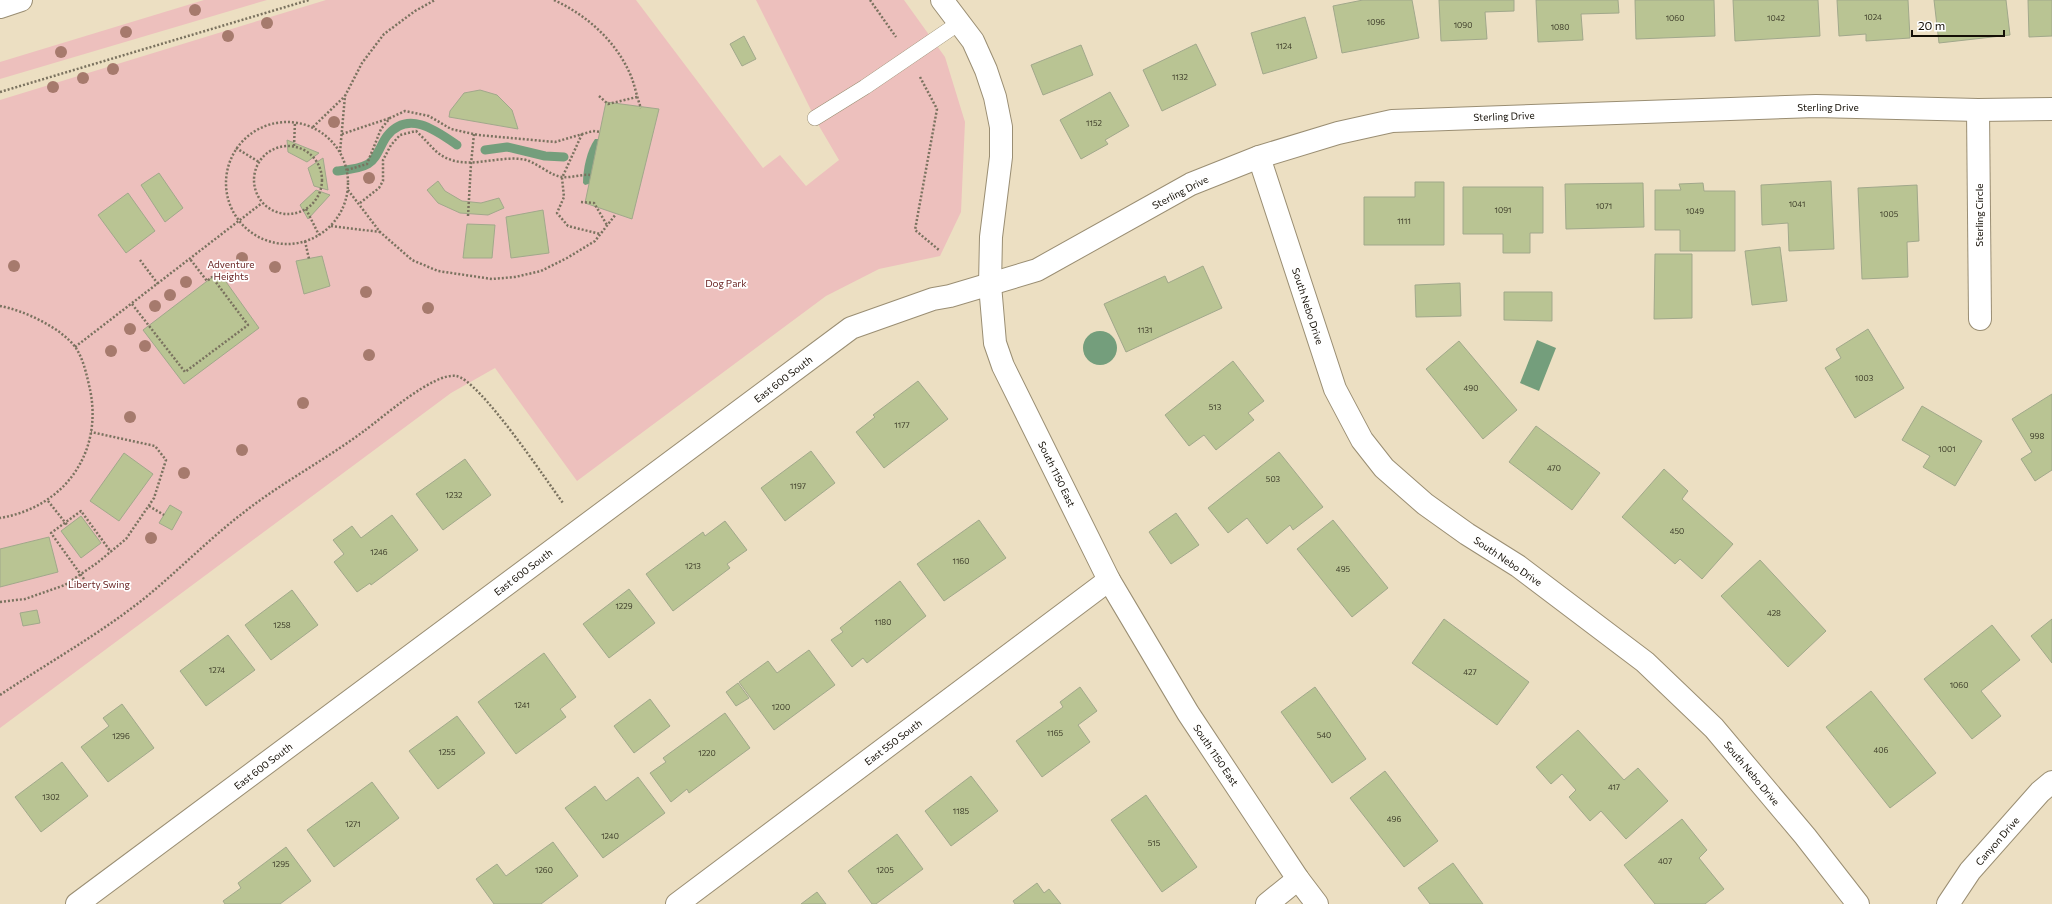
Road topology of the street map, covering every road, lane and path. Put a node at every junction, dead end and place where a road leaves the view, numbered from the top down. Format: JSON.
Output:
{"nodes":[{"id":1,"x":21,"y":0,"type":"edge"},
{"id":2,"x":309,"y":0,"type":"edge"},
{"id":3,"x":435,"y":0,"type":"edge"},
{"id":4,"x":554,"y":0,"type":"edge"},
{"id":5,"x":870,"y":0,"type":"edge"},
{"id":6,"x":942,"y":0,"type":"edge"},
{"id":7,"x":0,"y":7,"type":"edge"},
{"id":8,"x":959,"y":24,"type":"junction"},
{"id":9,"x":909,"y":57,"type":"junction"},
{"id":10,"x":0,"y":92,"type":"edge"},
{"id":11,"x":346,"y":96,"type":"junction"},
{"id":12,"x":599,"y":96,"type":"dead end"},
{"id":13,"x":637,"y":97,"type":"junction"},
{"id":14,"x":641,"y":108,"type":"dead end"},
{"id":15,"x":2052,"y":109,"type":"edge"},
{"id":16,"x":1978,"y":110,"type":"junction"},
{"id":17,"x":390,"y":118,"type":"junction"},
{"id":18,"x":815,"y":118,"type":"dead end"},
{"id":19,"x":295,"y":122,"type":"junction"},
{"id":20,"x":313,"y":127,"type":"junction"},
{"id":21,"x":600,"y":132,"type":"dead end"},
{"id":22,"x":342,"y":134,"type":"junction"},
{"id":23,"x":474,"y":134,"type":"junction"},
{"id":24,"x":582,"y":134,"type":"junction"},
{"id":25,"x":294,"y":146,"type":"junction"},
{"id":26,"x":236,"y":148,"type":"junction"},
{"id":27,"x":340,"y":152,"type":"junction"},
{"id":28,"x":1260,"y":157,"type":"junction"},
{"id":29,"x":259,"y":162,"type":"junction"},
{"id":30,"x":470,"y":164,"type":"junction"},
{"id":31,"x":347,"y":170,"type":"junction"},
{"id":32,"x":590,"y":175,"type":"dead end"},
{"id":33,"x":562,"y":178,"type":"junction"},
{"id":34,"x":348,"y":190,"type":"junction"},
{"id":35,"x":581,"y":202,"type":"dead end"},
{"id":36,"x":262,"y":203,"type":"junction"},
{"id":37,"x":360,"y":203,"type":"junction"},
{"id":38,"x":306,"y":209,"type":"junction"},
{"id":39,"x":616,"y":214,"type":"dead end"},
{"id":40,"x":468,"y":216,"type":"dead end"},
{"id":41,"x":239,"y":222,"type":"junction"},
{"id":42,"x":607,"y":225,"type":"junction"},
{"id":43,"x":331,"y":226,"type":"junction"},
{"id":44,"x":380,"y":232,"type":"junction"},
{"id":45,"x":600,"y":234,"type":"junction"},
{"id":46,"x":319,"y":235,"type":"junction"},
{"id":47,"x":305,"y":242,"type":"junction"},
{"id":48,"x":939,"y":250,"type":"dead end"},
{"id":49,"x":190,"y":259,"type":"junction"},
{"id":50,"x":309,"y":259,"type":"dead end"},
{"id":51,"x":140,"y":260,"type":"dead end"},
{"id":52,"x":158,"y":284,"type":"junction"},
{"id":53,"x":990,"y":285,"type":"junction"},
{"id":54,"x":132,"y":304,"type":"junction"},
{"id":55,"x":0,"y":306,"type":"edge"},
{"id":56,"x":1980,"y":319,"type":"dead end"},
{"id":57,"x":75,"y":347,"type":"junction"},
{"id":58,"x":91,"y":432,"type":"junction"},
{"id":59,"x":48,"y":501,"type":"junction"},
{"id":60,"x":563,"y":503,"type":"dead end"},
{"id":61,"x":149,"y":506,"type":"junction"},
{"id":62,"x":164,"y":515,"type":"dead end"},
{"id":63,"x":0,"y":518,"type":"edge"},
{"id":64,"x":65,"y":523,"type":"junction"},
{"id":65,"x":68,"y":526,"type":"dead end"},
{"id":66,"x":111,"y":552,"type":"junction"},
{"id":67,"x":81,"y":574,"type":"junction"},
{"id":68,"x":84,"y":579,"type":"dead end"},
{"id":69,"x":1109,"y":580,"type":"junction"},
{"id":70,"x":0,"y":602,"type":"edge"},
{"id":71,"x":0,"y":695,"type":"edge"},
{"id":72,"x":2052,"y":782,"type":"edge"},
{"id":73,"x":1298,"y":879,"type":"junction"},
{"id":74,"x":78,"y":904,"type":"edge"},
{"id":75,"x":677,"y":904,"type":"edge"},
{"id":76,"x":1266,"y":904,"type":"edge"},
{"id":77,"x":1317,"y":904,"type":"edge"},
{"id":78,"x":1858,"y":904,"type":"edge"},
{"id":79,"x":1948,"y":904,"type":"edge"}],
"edges":[{"from":1,"to":7,"type":"street"},
{"from":2,"to":10,"type":"path"},
{"from":3,"to":11,"type":"path"},
{"from":4,"to":13,"type":"path"},
{"from":5,"to":9,"type":"path"},
{"from":6,"to":8,"type":"street","name":"South 1150 East"},
{"from":8,"to":9,"type":"lane"},
{"from":8,"to":53,"type":"street","name":"South 1150 East"},
{"from":9,"to":18,"type":"lane"},
{"from":9,"to":48,"type":"path"},
{"from":11,"to":20,"type":"path"},
{"from":11,"to":22,"type":"path"},
{"from":12,"to":13,"type":"path"},
{"from":13,"to":14,"type":"path"},
{"from":15,"to":16,"type":"street","name":"Sterling Drive"},
{"from":16,"to":28,"type":"street","name":"Sterling Drive"},
{"from":16,"to":56,"type":"street","name":"Sterling Circle"},
{"from":17,"to":22,"type":"path"},
{"from":17,"to":23,"type":"path"},
{"from":17,"to":31,"type":"path"},
{"from":19,"to":20,"type":"path"},
{"from":19,"to":25,"type":"path"},
{"from":19,"to":26,"type":"path"},
{"from":20,"to":27,"type":"path"},
{"from":21,"to":24,"type":"path"},
{"from":22,"to":27,"type":"path"},
{"from":23,"to":24,"type":"path"},
{"from":23,"to":30,"type":"path"},
{"from":24,"to":33,"type":"path"},
{"from":25,"to":29,"type":"path"},
{"from":25,"to":38,"type":"path"},
{"from":26,"to":29,"type":"path"},
{"from":26,"to":41,"type":"path"},
{"from":27,"to":31,"type":"path"},
{"from":28,"to":53,"type":"street","name":"Sterling Drive"},
{"from":28,"to":78,"type":"street","name":"South Nebo Drive"},
{"from":29,"to":36,"type":"path"},
{"from":30,"to":33,"type":"path"},
{"from":30,"to":37,"type":"path"},
{"from":30,"to":40,"type":"path"},
{"from":31,"to":34,"type":"path"},
{"from":32,"to":33,"type":"path"},
{"from":33,"to":45,"type":"path"},
{"from":34,"to":37,"type":"path"},
{"from":34,"to":43,"type":"path"},
{"from":35,"to":42,"type":"path"},
{"from":36,"to":38,"type":"path"},
{"from":36,"to":41,"type":"path"},
{"from":37,"to":44,"type":"path"},
{"from":38,"to":46,"type":"path"},
{"from":39,"to":42,"type":"path"},
{"from":41,"to":47,"type":"path"},
{"from":41,"to":49,"type":"path"},
{"from":42,"to":45,"type":"path"},
{"from":43,"to":44,"type":"path"},
{"from":43,"to":46,"type":"path"},
{"from":44,"to":45,"type":"path"},
{"from":46,"to":47,"type":"path"},
{"from":47,"to":50,"type":"path"},
{"from":49,"to":52,"type":"path"},
{"from":49,"to":54,"type":"path"},
{"from":51,"to":52,"type":"path"},
{"from":52,"to":54,"type":"path"},
{"from":53,"to":69,"type":"street","name":"South 1150 East"},
{"from":53,"to":74,"type":"street","name":"East 600 South"},
{"from":54,"to":57,"type":"path"},
{"from":55,"to":57,"type":"path"},
{"from":57,"to":58,"type":"path"},
{"from":58,"to":59,"type":"path"},
{"from":58,"to":61,"type":"path"},
{"from":59,"to":63,"type":"path"},
{"from":59,"to":64,"type":"path"},
{"from":60,"to":71,"type":"path"},
{"from":61,"to":62,"type":"path"},
{"from":61,"to":66,"type":"path"},
{"from":64,"to":65,"type":"path"},
{"from":64,"to":66,"type":"path"},
{"from":64,"to":67,"type":"path"},
{"from":66,"to":67,"type":"path"},
{"from":67,"to":68,"type":"path"},
{"from":67,"to":70,"type":"path"},
{"from":69,"to":73,"type":"street","name":"South 1150 East"},
{"from":69,"to":75,"type":"street","name":"East 550 South"},
{"from":72,"to":79,"type":"street","name":"Canyon Drive"},
{"from":73,"to":76,"type":"street"},
{"from":73,"to":77,"type":"street","name":"South 1150 East"}]}
